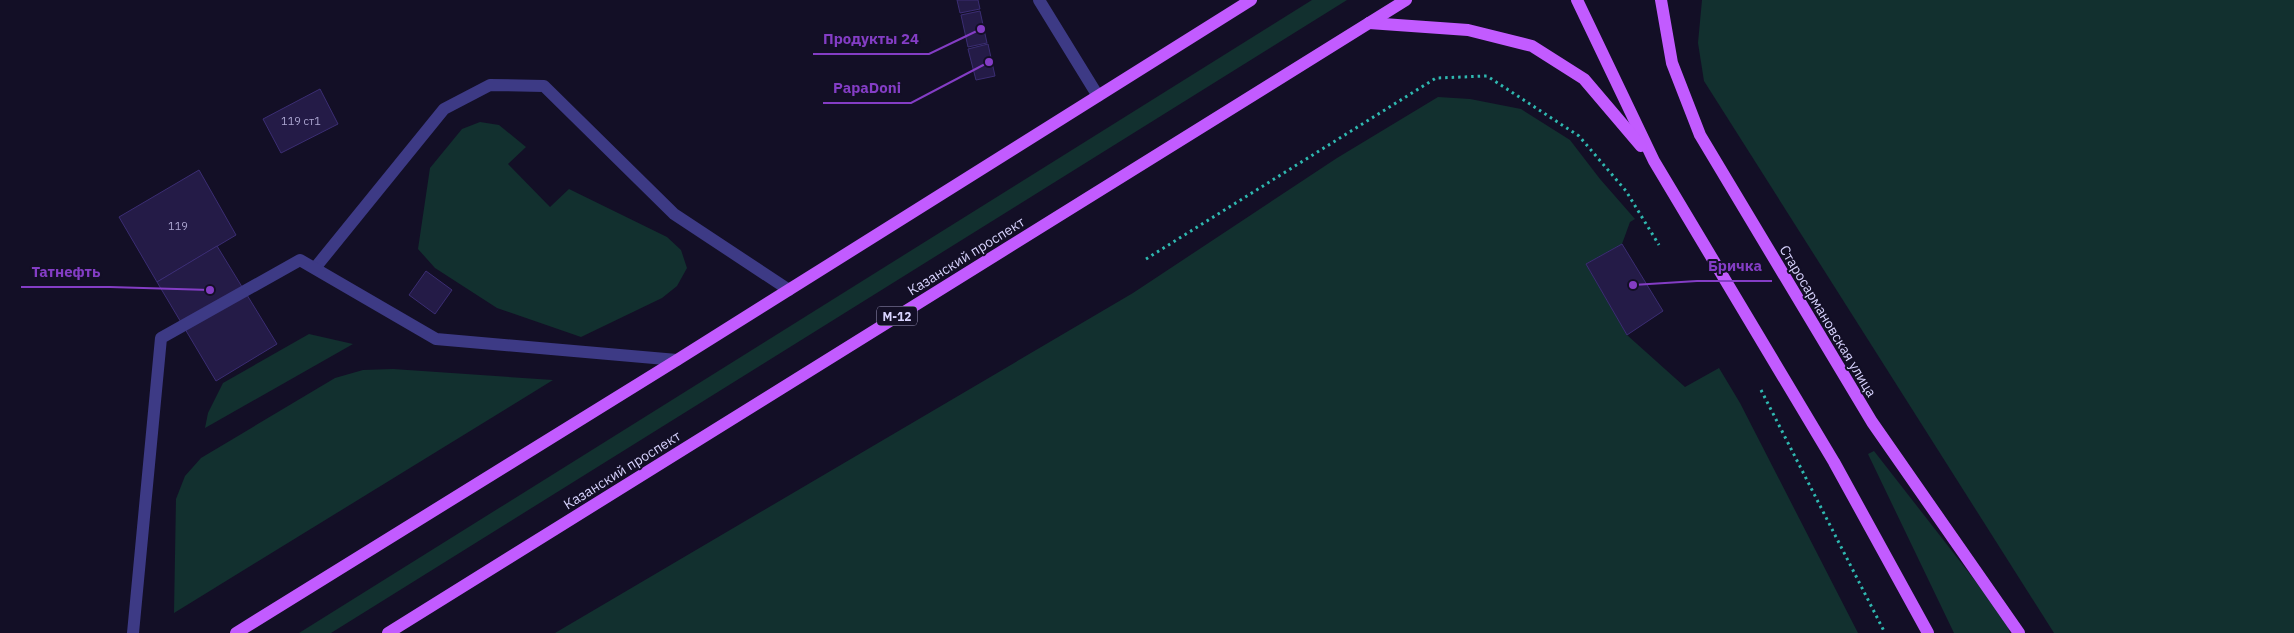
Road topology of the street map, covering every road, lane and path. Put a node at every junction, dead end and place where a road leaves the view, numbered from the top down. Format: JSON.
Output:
{"nodes":[{"id":1,"x":1040,"y":0,"type":"edge"},
{"id":2,"x":1251,"y":0,"type":"edge"},
{"id":3,"x":1406,"y":0,"type":"edge"},
{"id":4,"x":1577,"y":0,"type":"edge"},
{"id":5,"x":1661,"y":0,"type":"edge"},
{"id":6,"x":1369,"y":23,"type":"junction"},
{"id":7,"x":1098,"y":96,"type":"junction"},
{"id":8,"x":1654,"y":161,"type":"junction"},
{"id":9,"x":1659,"y":245,"type":"dead end"},
{"id":10,"x":1146,"y":259,"type":"dead end"},
{"id":11,"x":315,"y":268,"type":"junction"},
{"id":12,"x":789,"y":290,"type":"junction"},
{"id":13,"x":677,"y":360,"type":"junction"},
{"id":14,"x":1761,"y":388,"type":"dead end"},
{"id":15,"x":133,"y":633,"type":"edge"},
{"id":16,"x":236,"y":633,"type":"edge"},
{"id":17,"x":388,"y":633,"type":"edge"},
{"id":18,"x":1885,"y":633,"type":"edge"},
{"id":19,"x":1928,"y":633,"type":"edge"},
{"id":20,"x":2019,"y":633,"type":"edge"}],
"edges":[{"from":1,"to":7,"type":"lane"},
{"from":2,"to":7,"type":"main road"},
{"from":3,"to":6,"type":"main road","name":"Казанский проспект","number":"М-12"},
{"from":4,"to":8,"type":"main road"},
{"from":5,"to":20,"type":"main road","name":"Старосармановская улица"},
{"from":6,"to":8,"type":"main road"},
{"from":6,"to":17,"type":"main road","name":"Казанский проспект","number":"М-12"},
{"from":7,"to":12,"type":"main road"},
{"from":8,"to":19,"type":"main road"},
{"from":9,"to":10,"type":"path"},
{"from":11,"to":12,"type":"lane"},
{"from":11,"to":13,"type":"lane"},
{"from":11,"to":15,"type":"lane"},
{"from":12,"to":13,"type":"main road"},
{"from":13,"to":16,"type":"main road"},
{"from":14,"to":18,"type":"path"}]}
